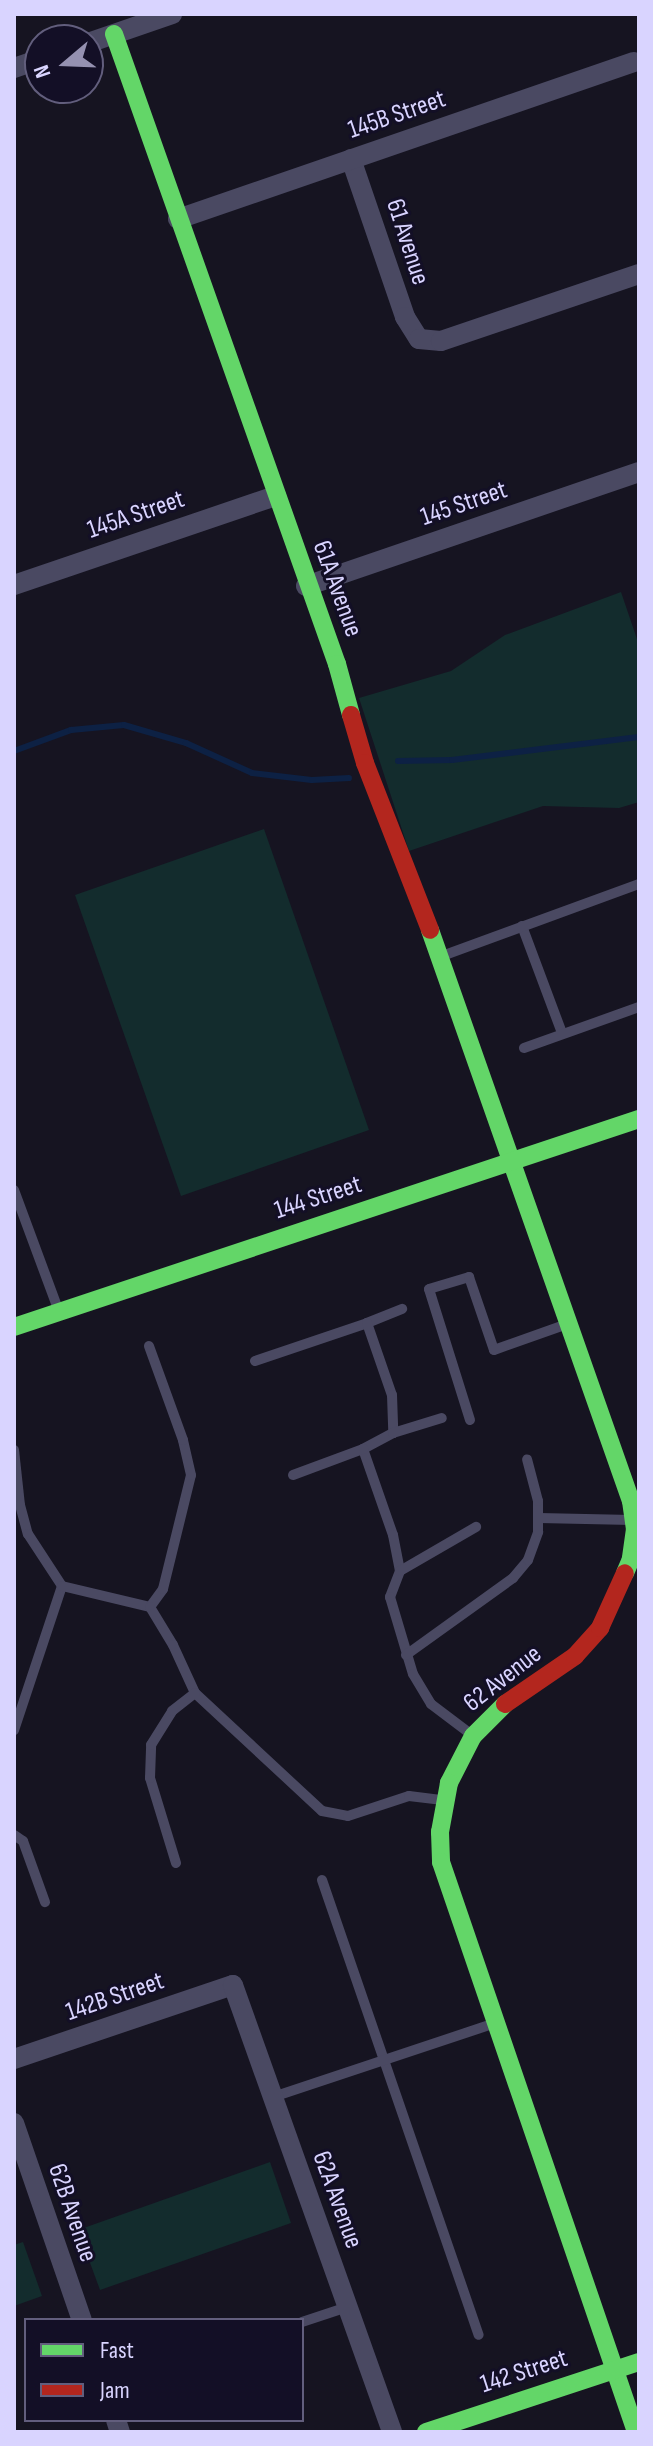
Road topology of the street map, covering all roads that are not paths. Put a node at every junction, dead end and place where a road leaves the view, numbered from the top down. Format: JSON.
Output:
{"nodes":[{"id":1,"x":172,"y":14,"type":"edge"},
{"id":2,"x":114,"y":34,"type":"junction"},
{"id":3,"x":104,"y":37,"type":"edge"},
{"id":4,"x":634,"y":62,"type":"dead end"},
{"id":5,"x":351,"y":159,"type":"junction"},
{"id":6,"x":178,"y":219,"type":"junction"},
{"id":7,"x":639,"y":274,"type":"edge"},
{"id":8,"x":639,"y":472,"type":"edge"},
{"id":9,"x":276,"y":496,"type":"junction"},
{"id":10,"x":14,"y":585,"type":"edge"},
{"id":11,"x":306,"y":586,"type":"junction"},
{"id":12,"x":639,"y":884,"type":"edge"},
{"id":13,"x":522,"y":926,"type":"junction"},
{"id":14,"x":440,"y":956,"type":"junction"},
{"id":15,"x":639,"y":1007,"type":"edge"},
{"id":16,"x":562,"y":1033,"type":"junction"},
{"id":17,"x":524,"y":1048,"type":"dead end"},
{"id":18,"x":639,"y":1119,"type":"edge"},
{"id":19,"x":512,"y":1162,"type":"junction"},
{"id":20,"x":14,"y":1190,"type":"edge"},
{"id":21,"x":402,"y":1309,"type":"dead end"},
{"id":22,"x":59,"y":1311,"type":"junction"},
{"id":23,"x":367,"y":1323,"type":"junction"},
{"id":24,"x":569,"y":1324,"type":"junction"},
{"id":25,"x":14,"y":1327,"type":"edge"},
{"id":26,"x":149,"y":1346,"type":"dead end"},
{"id":27,"x":255,"y":1361,"type":"dead end"},
{"id":28,"x":442,"y":1418,"type":"dead end"},
{"id":29,"x":470,"y":1420,"type":"dead end"},
{"id":30,"x":393,"y":1433,"type":"junction"},
{"id":31,"x":363,"y":1449,"type":"junction"},
{"id":32,"x":14,"y":1450,"type":"edge"},
{"id":33,"x":527,"y":1459,"type":"dead end"},
{"id":34,"x":293,"y":1475,"type":"dead end"},
{"id":35,"x":539,"y":1518,"type":"junction"},
{"id":36,"x":634,"y":1520,"type":"junction"},
{"id":37,"x":476,"y":1527,"type":"dead end"},
{"id":38,"x":400,"y":1571,"type":"junction"},
{"id":39,"x":62,"y":1586,"type":"junction"},
{"id":40,"x":150,"y":1607,"type":"junction"},
{"id":41,"x":406,"y":1655,"type":"junction"},
{"id":42,"x":195,"y":1693,"type":"junction"},
{"id":43,"x":14,"y":1730,"type":"edge"},
{"id":44,"x":473,"y":1736,"type":"junction"},
{"id":45,"x":444,"y":1800,"type":"junction"},
{"id":46,"x":14,"y":1835,"type":"edge"},
{"id":47,"x":176,"y":1863,"type":"dead end"},
{"id":48,"x":322,"y":1880,"type":"dead end"},
{"id":49,"x":45,"y":1902,"type":"dead end"},
{"id":50,"x":233,"y":1985,"type":"joint"},
{"id":51,"x":494,"y":2024,"type":"junction"},
{"id":52,"x":14,"y":2059,"type":"edge"},
{"id":53,"x":384,"y":2059,"type":"junction"},
{"id":54,"x":273,"y":2097,"type":"junction"},
{"id":55,"x":14,"y":2123,"type":"edge"},
{"id":56,"x":347,"y":2307,"type":"junction"},
{"id":57,"x":81,"y":2318,"type":"edge"},
{"id":58,"x":304,"y":2321,"type":"edge"},
{"id":59,"x":479,"y":2335,"type":"dead end"},
{"id":60,"x":639,"y":2362,"type":"edge"},
{"id":61,"x":614,"y":2370,"type":"junction"},
{"id":62,"x":392,"y":2432,"type":"edge"},
{"id":63,"x":426,"y":2432,"type":"edge"},
{"id":64,"x":636,"y":2432,"type":"edge"}],
"edges":[{"from":1,"to":2,"type":"street"},
{"from":2,"to":3,"type":"street"},
{"from":2,"to":6,"type":"street","name":"61A Avenue"},
{"from":4,"to":5,"type":"street","name":"145B Street"},
{"from":5,"to":6,"type":"street","name":"145B Street"},
{"from":5,"to":7,"type":"street","name":"61 Avenue"},
{"from":6,"to":9,"type":"street","name":"61A Avenue"},
{"from":8,"to":11,"type":"street","name":"145 Street"},
{"from":9,"to":10,"type":"street","name":"145A Street"},
{"from":9,"to":11,"type":"street","name":"61A Avenue"},
{"from":11,"to":14,"type":"street","name":"61A Avenue"},
{"from":12,"to":13,"type":"lane"},
{"from":13,"to":14,"type":"lane"},
{"from":13,"to":16,"type":"lane"},
{"from":14,"to":19,"type":"street","name":"61A Avenue"},
{"from":15,"to":16,"type":"lane"},
{"from":16,"to":17,"type":"lane"},
{"from":18,"to":19,"type":"street","name":"144 Street"},
{"from":19,"to":22,"type":"street","name":"144 Street"},
{"from":19,"to":24,"type":"street","name":"62 Avenue"},
{"from":20,"to":22,"type":"lane"},
{"from":21,"to":23,"type":"lane"},
{"from":22,"to":25,"type":"street","name":"144 Street"},
{"from":23,"to":27,"type":"lane"},
{"from":23,"to":30,"type":"lane"},
{"from":24,"to":29,"type":"lane"},
{"from":24,"to":36,"type":"street","name":"62 Avenue"},
{"from":26,"to":40,"type":"lane"},
{"from":28,"to":30,"type":"lane"},
{"from":30,"to":31,"type":"lane"},
{"from":31,"to":34,"type":"lane"},
{"from":31,"to":38,"type":"lane"},
{"from":32,"to":39,"type":"lane"},
{"from":33,"to":35,"type":"lane"},
{"from":35,"to":36,"type":"lane"},
{"from":35,"to":41,"type":"lane"},
{"from":36,"to":44,"type":"street","name":"62 Avenue"},
{"from":37,"to":38,"type":"lane"},
{"from":38,"to":41,"type":"lane"},
{"from":39,"to":40,"type":"lane"},
{"from":39,"to":43,"type":"lane"},
{"from":40,"to":42,"type":"lane"},
{"from":41,"to":44,"type":"lane"},
{"from":42,"to":45,"type":"lane"},
{"from":42,"to":47,"type":"lane"},
{"from":44,"to":45,"type":"street","name":"62 Avenue"},
{"from":45,"to":51,"type":"street","name":"62 Avenue"},
{"from":46,"to":49,"type":"lane"},
{"from":48,"to":53,"type":"lane"},
{"from":50,"to":52,"type":"street","name":"142B Street"},
{"from":50,"to":54,"type":"street","name":"62A Avenue"},
{"from":51,"to":53,"type":"lane"},
{"from":51,"to":61,"type":"street","name":"62 Avenue"},
{"from":53,"to":54,"type":"lane"},
{"from":53,"to":59,"type":"lane"},
{"from":54,"to":56,"type":"street","name":"62A Avenue"},
{"from":55,"to":57,"type":"street","name":"62B Avenue"},
{"from":56,"to":58,"type":"lane"},
{"from":56,"to":62,"type":"street","name":"62A Avenue"},
{"from":60,"to":61,"type":"street","name":"142 Street"},
{"from":61,"to":63,"type":"street","name":"142 Street"},
{"from":61,"to":64,"type":"street","name":"62 Avenue"}]}
